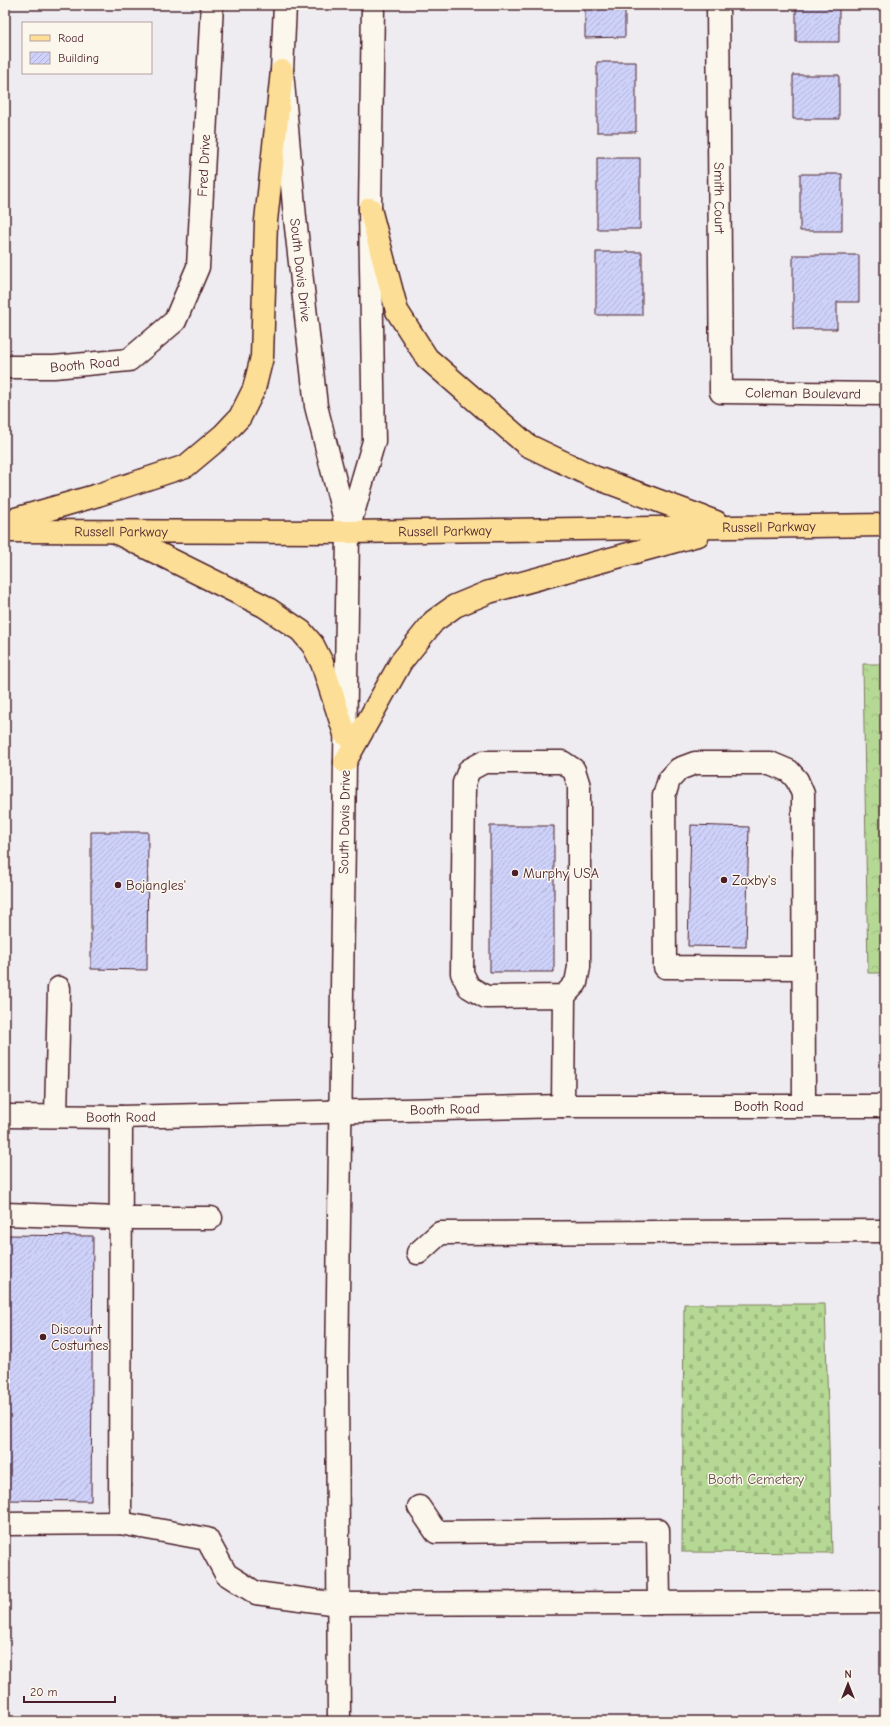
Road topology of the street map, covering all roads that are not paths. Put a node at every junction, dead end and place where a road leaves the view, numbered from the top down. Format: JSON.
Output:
{"nodes":[{"id":1,"x":212,"y":5,"type":"edge"},
{"id":2,"x":285,"y":5,"type":"edge"},
{"id":3,"x":373,"y":5,"type":"edge"},
{"id":4,"x":718,"y":5,"type":"edge"},
{"id":5,"x":282,"y":71,"type":"junction"},
{"id":6,"x":370,"y":209,"type":"junction"},
{"id":7,"x":175,"y":321,"type":"joint"},
{"id":8,"x":5,"y":368,"type":"edge"},
{"id":9,"x":721,"y":392,"type":"joint"},
{"id":10,"x":885,"y":394,"type":"edge"},
{"id":11,"x":5,"y":522,"type":"edge"},
{"id":12,"x":885,"y":525,"type":"edge"},
{"id":13,"x":728,"y":526,"type":"junction"},
{"id":14,"x":5,"y":531,"type":"edge"},
{"id":15,"x":112,"y":531,"type":"junction"},
{"id":16,"x":348,"y":532,"type":"junction"},
{"id":17,"x":345,"y":734,"type":"junction"},
{"id":18,"x":345,"y":762,"type":"junction"},
{"id":19,"x":802,"y":968,"type":"junction"},
{"id":20,"x":59,"y":988,"type":"dead end"},
{"id":21,"x":564,"y":996,"type":"junction"},
{"id":22,"x":804,"y":1105,"type":"junction"},
{"id":23,"x":563,"y":1106,"type":"junction"},
{"id":24,"x":885,"y":1106,"type":"edge"},
{"id":25,"x":340,"y":1112,"type":"junction"},
{"id":26,"x":5,"y":1116,"type":"edge"},
{"id":27,"x":56,"y":1116,"type":"junction"},
{"id":28,"x":121,"y":1117,"type":"junction"},
{"id":29,"x":5,"y":1214,"type":"edge"},
{"id":30,"x":120,"y":1218,"type":"junction"},
{"id":31,"x":211,"y":1218,"type":"dead end"},
{"id":32,"x":885,"y":1231,"type":"edge"},
{"id":33,"x":418,"y":1253,"type":"dead end"},
{"id":34,"x":418,"y":1507,"type":"dead end"},
{"id":35,"x":120,"y":1523,"type":"junction"},
{"id":36,"x":5,"y":1524,"type":"edge"},
{"id":37,"x":885,"y":1602,"type":"edge"},
{"id":38,"x":658,"y":1603,"type":"junction"},
{"id":39,"x":338,"y":1604,"type":"junction"},
{"id":40,"x":339,"y":1721,"type":"edge"}],
"edges":[{"from":1,"to":7,"type":"street","name":"Fred Drive"},
{"from":2,"to":5,"type":"street","name":"South Davis Drive"},
{"from":3,"to":6,"type":"street","name":"South Davis Drive"},
{"from":4,"to":9,"type":"street","name":"Smith Court"},
{"from":5,"to":11,"type":"main road"},
{"from":5,"to":16,"type":"street","name":"South Davis Drive"},
{"from":6,"to":13,"type":"main road"},
{"from":6,"to":16,"type":"street","name":"South Davis Drive"},
{"from":7,"to":8,"type":"street","name":"Booth Road"},
{"from":9,"to":10,"type":"street","name":"Coleman Boulevard"},
{"from":12,"to":13,"type":"main road","name":"Russell Parkway"},
{"from":13,"to":16,"type":"main road","name":"Russell Parkway"},
{"from":13,"to":18,"type":"main road"},
{"from":14,"to":15,"type":"main road","name":"Russell Parkway"},
{"from":15,"to":16,"type":"main road","name":"Russell Parkway"},
{"from":15,"to":17,"type":"main road"},
{"from":16,"to":17,"type":"street","name":"South Davis Drive"},
{"from":17,"to":18,"type":"street","name":"South Davis Drive"},
{"from":18,"to":25,"type":"street","name":"South Davis Drive"},
{"from":19,"to":19,"type":"street"},
{"from":19,"to":22,"type":"street"},
{"from":20,"to":27,"type":"street"},
{"from":21,"to":21,"type":"street"},
{"from":21,"to":23,"type":"street"},
{"from":22,"to":23,"type":"street","name":"Booth Road"},
{"from":22,"to":24,"type":"street","name":"Booth Road"},
{"from":23,"to":25,"type":"street","name":"Booth Road"},
{"from":25,"to":28,"type":"street","name":"Booth Road"},
{"from":25,"to":39,"type":"street","name":"South Davis Drive"},
{"from":26,"to":27,"type":"street","name":"Booth Road"},
{"from":27,"to":28,"type":"street","name":"Booth Road"},
{"from":28,"to":30,"type":"street"},
{"from":29,"to":30,"type":"street"},
{"from":30,"to":31,"type":"street"},
{"from":30,"to":35,"type":"street"},
{"from":32,"to":33,"type":"street"},
{"from":34,"to":38,"type":"street"},
{"from":35,"to":36,"type":"street"},
{"from":35,"to":39,"type":"street"},
{"from":37,"to":38,"type":"street"},
{"from":38,"to":39,"type":"street"},
{"from":39,"to":40,"type":"street","name":"South Davis Drive"}]}
